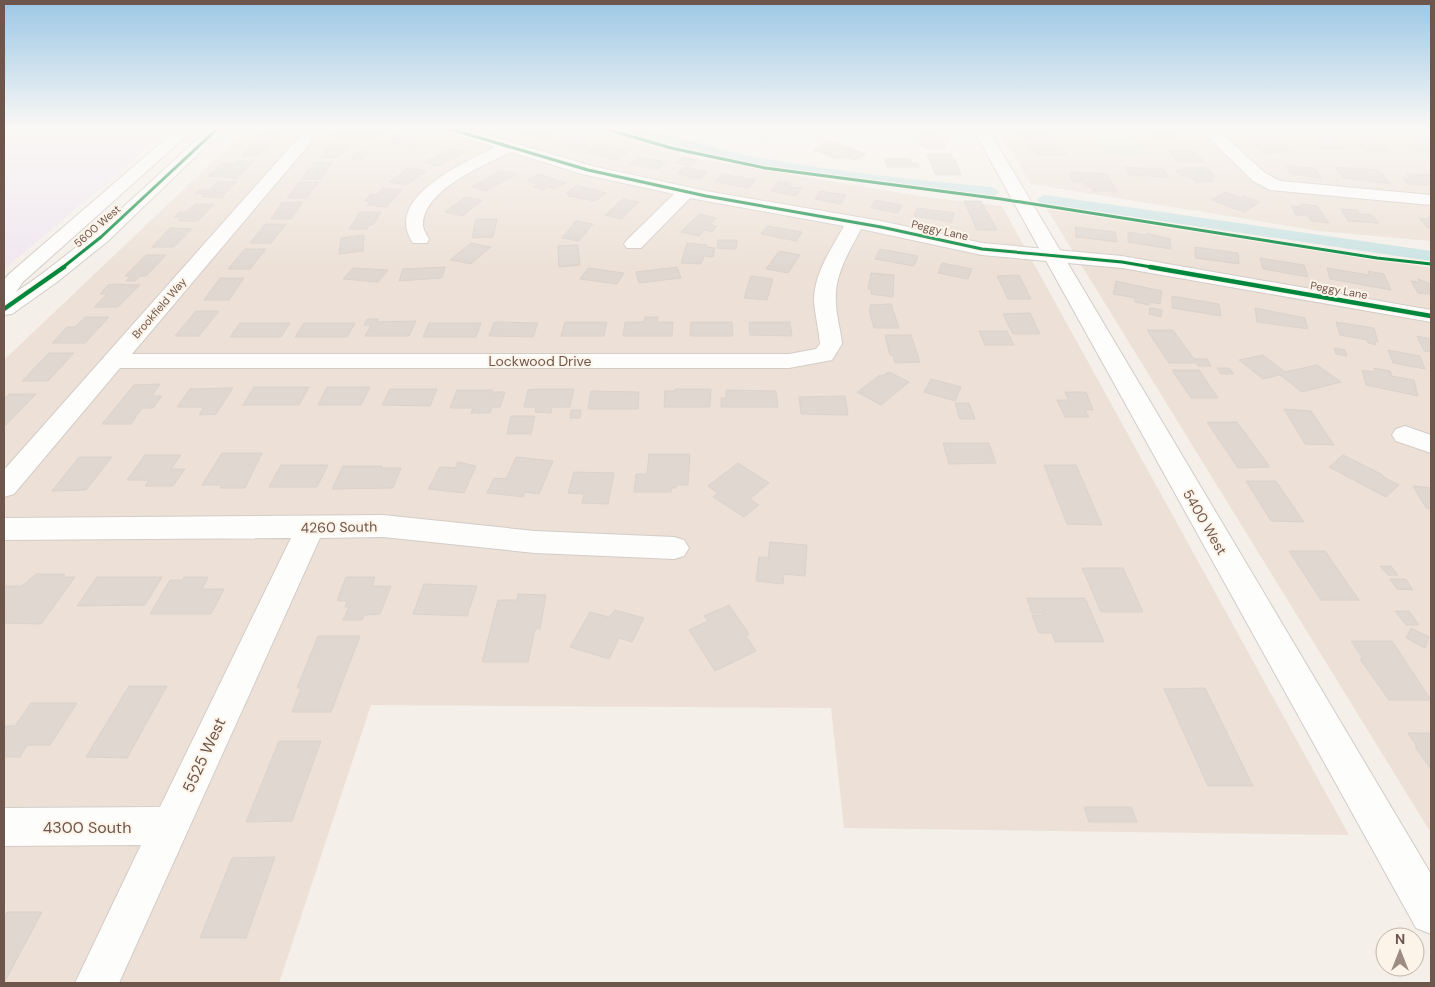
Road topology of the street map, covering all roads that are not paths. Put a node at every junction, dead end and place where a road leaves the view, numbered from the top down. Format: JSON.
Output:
{"nodes":[{"id":1,"x":134,"y":175,"type":"edge"},
{"id":2,"x":149,"y":175,"type":"edge"},
{"id":3,"x":167,"y":175,"type":"edge"},
{"id":4,"x":275,"y":175,"type":"edge"},
{"id":5,"x":456,"y":175,"type":"edge"},
{"id":6,"x":611,"y":175,"type":"edge"},
{"id":7,"x":1006,"y":175,"type":"edge"},
{"id":8,"x":1259,"y":175,"type":"edge"},
{"id":9,"x":686,"y":192,"type":"junction"},
{"id":10,"x":1431,"y":200,"type":"edge"},
{"id":11,"x":855,"y":223,"type":"junction"},
{"id":12,"x":420,"y":239,"type":"dead end"},
{"id":13,"x":634,"y":244,"type":"dead end"},
{"id":14,"x":84,"y":251,"type":"junction"},
{"id":15,"x":1050,"y":255,"type":"junction"},
{"id":16,"x":4,"y":293,"type":"edge"},
{"id":17,"x":4,"y":309,"type":"edge"},
{"id":18,"x":1431,"y":316,"type":"edge"},
{"id":19,"x":113,"y":361,"type":"junction"},
{"id":20,"x":1405,"y":435,"type":"dead end"},
{"id":21,"x":1431,"y":444,"type":"edge"},
{"id":22,"x":4,"y":487,"type":"edge"},
{"id":23,"x":311,"y":527,"type":"junction"},
{"id":24,"x":4,"y":529,"type":"edge"},
{"id":25,"x":674,"y":548,"type":"dead end"},
{"id":26,"x":170,"y":826,"type":"junction"},
{"id":27,"x":4,"y":827,"type":"edge"},
{"id":28,"x":1431,"y":913,"type":"edge"},
{"id":29,"x":97,"y":983,"type":"edge"}],
"edges":[{"from":1,"to":16,"type":"street","name":"5600 West"},
{"from":2,"to":14,"type":"street"},
{"from":3,"to":14,"type":"street","name":"5600 West"},
{"from":4,"to":19,"type":"street","name":"Brookfield Way"},
{"from":5,"to":12,"type":"street"},
{"from":6,"to":9,"type":"street","name":"Peggy Lane"},
{"from":7,"to":15,"type":"street","name":"5400 West"},
{"from":8,"to":10,"type":"street"},
{"from":9,"to":11,"type":"street","name":"Peggy Lane"},
{"from":9,"to":13,"type":"street"},
{"from":11,"to":15,"type":"street","name":"Peggy Lane"},
{"from":11,"to":19,"type":"street","name":"Lockwood Drive"},
{"from":14,"to":17,"type":"street","name":"5600 West"},
{"from":15,"to":18,"type":"street","name":"Peggy Lane"},
{"from":15,"to":28,"type":"street","name":"5400 West"},
{"from":19,"to":22,"type":"street","name":"Brookfield Way"},
{"from":20,"to":21,"type":"street"},
{"from":23,"to":24,"type":"street","name":"4260 South"},
{"from":23,"to":25,"type":"street","name":"4260 South"},
{"from":23,"to":26,"type":"street","name":"5525 West"},
{"from":26,"to":27,"type":"street","name":"4300 South"},
{"from":26,"to":29,"type":"street","name":"5525 West"}]}
